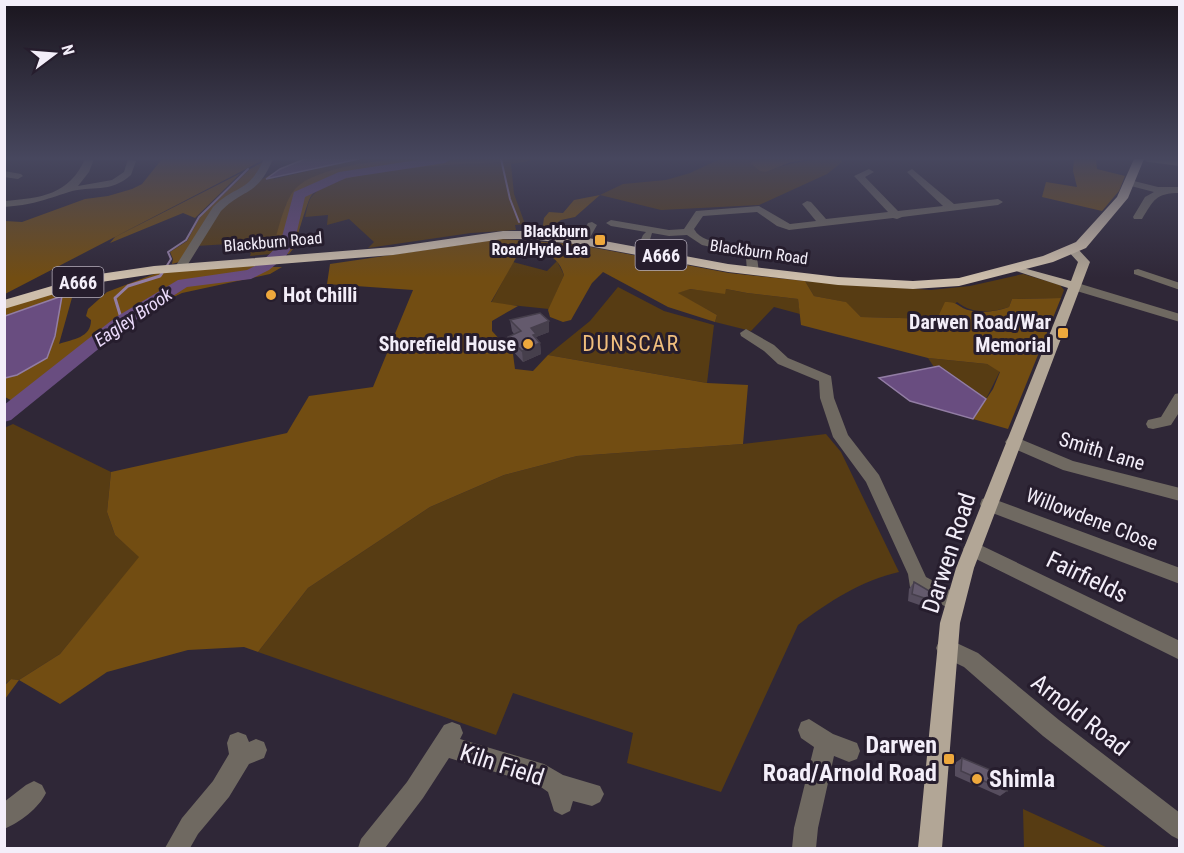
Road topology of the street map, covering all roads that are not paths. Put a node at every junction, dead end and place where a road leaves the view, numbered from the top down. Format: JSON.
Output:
{"nodes":[{"id":1,"x":44,"y":199,"type":"edge"},
{"id":2,"x":229,"y":199,"type":"edge"},
{"id":3,"x":882,"y":199,"type":"edge"},
{"id":4,"x":942,"y":199,"type":"edge"},
{"id":5,"x":1121,"y":199,"type":"edge"},
{"id":6,"x":1149,"y":199,"type":"edge"},
{"id":7,"x":998,"y":202,"type":"dead end"},
{"id":8,"x":4,"y":204,"type":"edge"},
{"id":9,"x":807,"y":205,"type":"dead end"},
{"id":10,"x":952,"y":209,"type":"junction"},
{"id":11,"x":897,"y":216,"type":"junction"},
{"id":12,"x":1138,"y":217,"type":"dead end"},
{"id":13,"x":611,"y":223,"type":"dead end"},
{"id":14,"x":823,"y":223,"type":"junction"},
{"id":15,"x":592,"y":225,"type":"dead end"},
{"id":16,"x":690,"y":232,"type":"junction"},
{"id":17,"x":648,"y":235,"type":"dead end"},
{"id":18,"x":583,"y":241,"type":"junction"},
{"id":19,"x":642,"y":251,"type":"junction"},
{"id":20,"x":1068,"y":252,"type":"junction"},
{"id":21,"x":178,"y":267,"type":"junction"},
{"id":22,"x":1016,"y":269,"type":"junction"},
{"id":23,"x":1138,"y":271,"type":"dead end"},
{"id":24,"x":753,"y":272,"type":"junction"},
{"id":25,"x":1074,"y":286,"type":"junction"},
{"id":26,"x":1177,"y":301,"type":"edge"},
{"id":27,"x":4,"y":305,"type":"edge"},
{"id":28,"x":746,"y":333,"type":"dead end"},
{"id":29,"x":1179,"y":400,"type":"edge"},
{"id":30,"x":1165,"y":424,"type":"dead end"},
{"id":31,"x":1013,"y":442,"type":"junction"},
{"id":32,"x":1179,"y":495,"type":"edge"},
{"id":33,"x":988,"y":504,"type":"junction"},
{"id":34,"x":972,"y":549,"type":"junction"},
{"id":35,"x":1179,"y":576,"type":"edge"},
{"id":36,"x":955,"y":602,"type":"junction"},
{"id":37,"x":946,"y":648,"type":"junction"},
{"id":38,"x":1179,"y":651,"type":"edge"},
{"id":39,"x":245,"y":750,"type":"dead end"},
{"id":40,"x":849,"y":751,"type":"dead end"},
{"id":41,"x":34,"y":793,"type":"dead end"},
{"id":42,"x":592,"y":795,"type":"dead end"},
{"id":43,"x":6,"y":812,"type":"edge"},
{"id":44,"x":1179,"y":828,"type":"edge"},
{"id":45,"x":177,"y":849,"type":"edge"},
{"id":46,"x":370,"y":849,"type":"edge"},
{"id":47,"x":804,"y":849,"type":"edge"},
{"id":48,"x":930,"y":849,"type":"edge"}],
"edges":[{"from":1,"to":8,"type":"street"},
{"from":2,"to":21,"type":"street"},
{"from":3,"to":11,"type":"street"},
{"from":4,"to":10,"type":"street"},
{"from":5,"to":20,"type":"highway","name":"Blackburn Road","number":"A666"},
{"from":6,"to":12,"type":"street"},
{"from":7,"to":10,"type":"street"},
{"from":9,"to":14,"type":"street"},
{"from":10,"to":11,"type":"street"},
{"from":11,"to":14,"type":"street"},
{"from":13,"to":16,"type":"street"},
{"from":14,"to":16,"type":"street"},
{"from":15,"to":18,"type":"street"},
{"from":16,"to":24,"type":"street"},
{"from":17,"to":19,"type":"street"},
{"from":18,"to":19,"type":"highway","name":"Blackburn Road","number":"A666"},
{"from":18,"to":21,"type":"highway","name":"Blackburn Road","number":"A666"},
{"from":19,"to":24,"type":"highway","name":"Blackburn Road","number":"A666"},
{"from":20,"to":22,"type":"highway","name":"Blackburn Road","number":"A666"},
{"from":20,"to":25,"type":"main road","name":"Darwen Road"},
{"from":21,"to":27,"type":"highway","name":"Blackburn Road","number":"A666"},
{"from":22,"to":24,"type":"highway","name":"Blackburn Road","number":"A666"},
{"from":22,"to":25,"type":"main road"},
{"from":23,"to":26,"type":"street"},
{"from":25,"to":26,"type":"street"},
{"from":25,"to":31,"type":"main road","name":"Darwen Road"},
{"from":28,"to":36,"type":"street"},
{"from":29,"to":30,"type":"street"},
{"from":31,"to":32,"type":"street","name":"Smith Lane"},
{"from":31,"to":33,"type":"main road","name":"Darwen Road"},
{"from":33,"to":34,"type":"main road","name":"Darwen Road"},
{"from":33,"to":35,"type":"street","name":"Willowdene Close"},
{"from":34,"to":36,"type":"main road","name":"Darwen Road"},
{"from":34,"to":38,"type":"street","name":"Fairfields"},
{"from":36,"to":37,"type":"main road","name":"Darwen Road"},
{"from":37,"to":44,"type":"street","name":"Arnold Road"},
{"from":37,"to":48,"type":"main road","name":"Darwen Road"},
{"from":39,"to":45,"type":"street"},
{"from":40,"to":47,"type":"street"},
{"from":41,"to":43,"type":"street"},
{"from":42,"to":46,"type":"street","name":"Kiln Field"}]}
